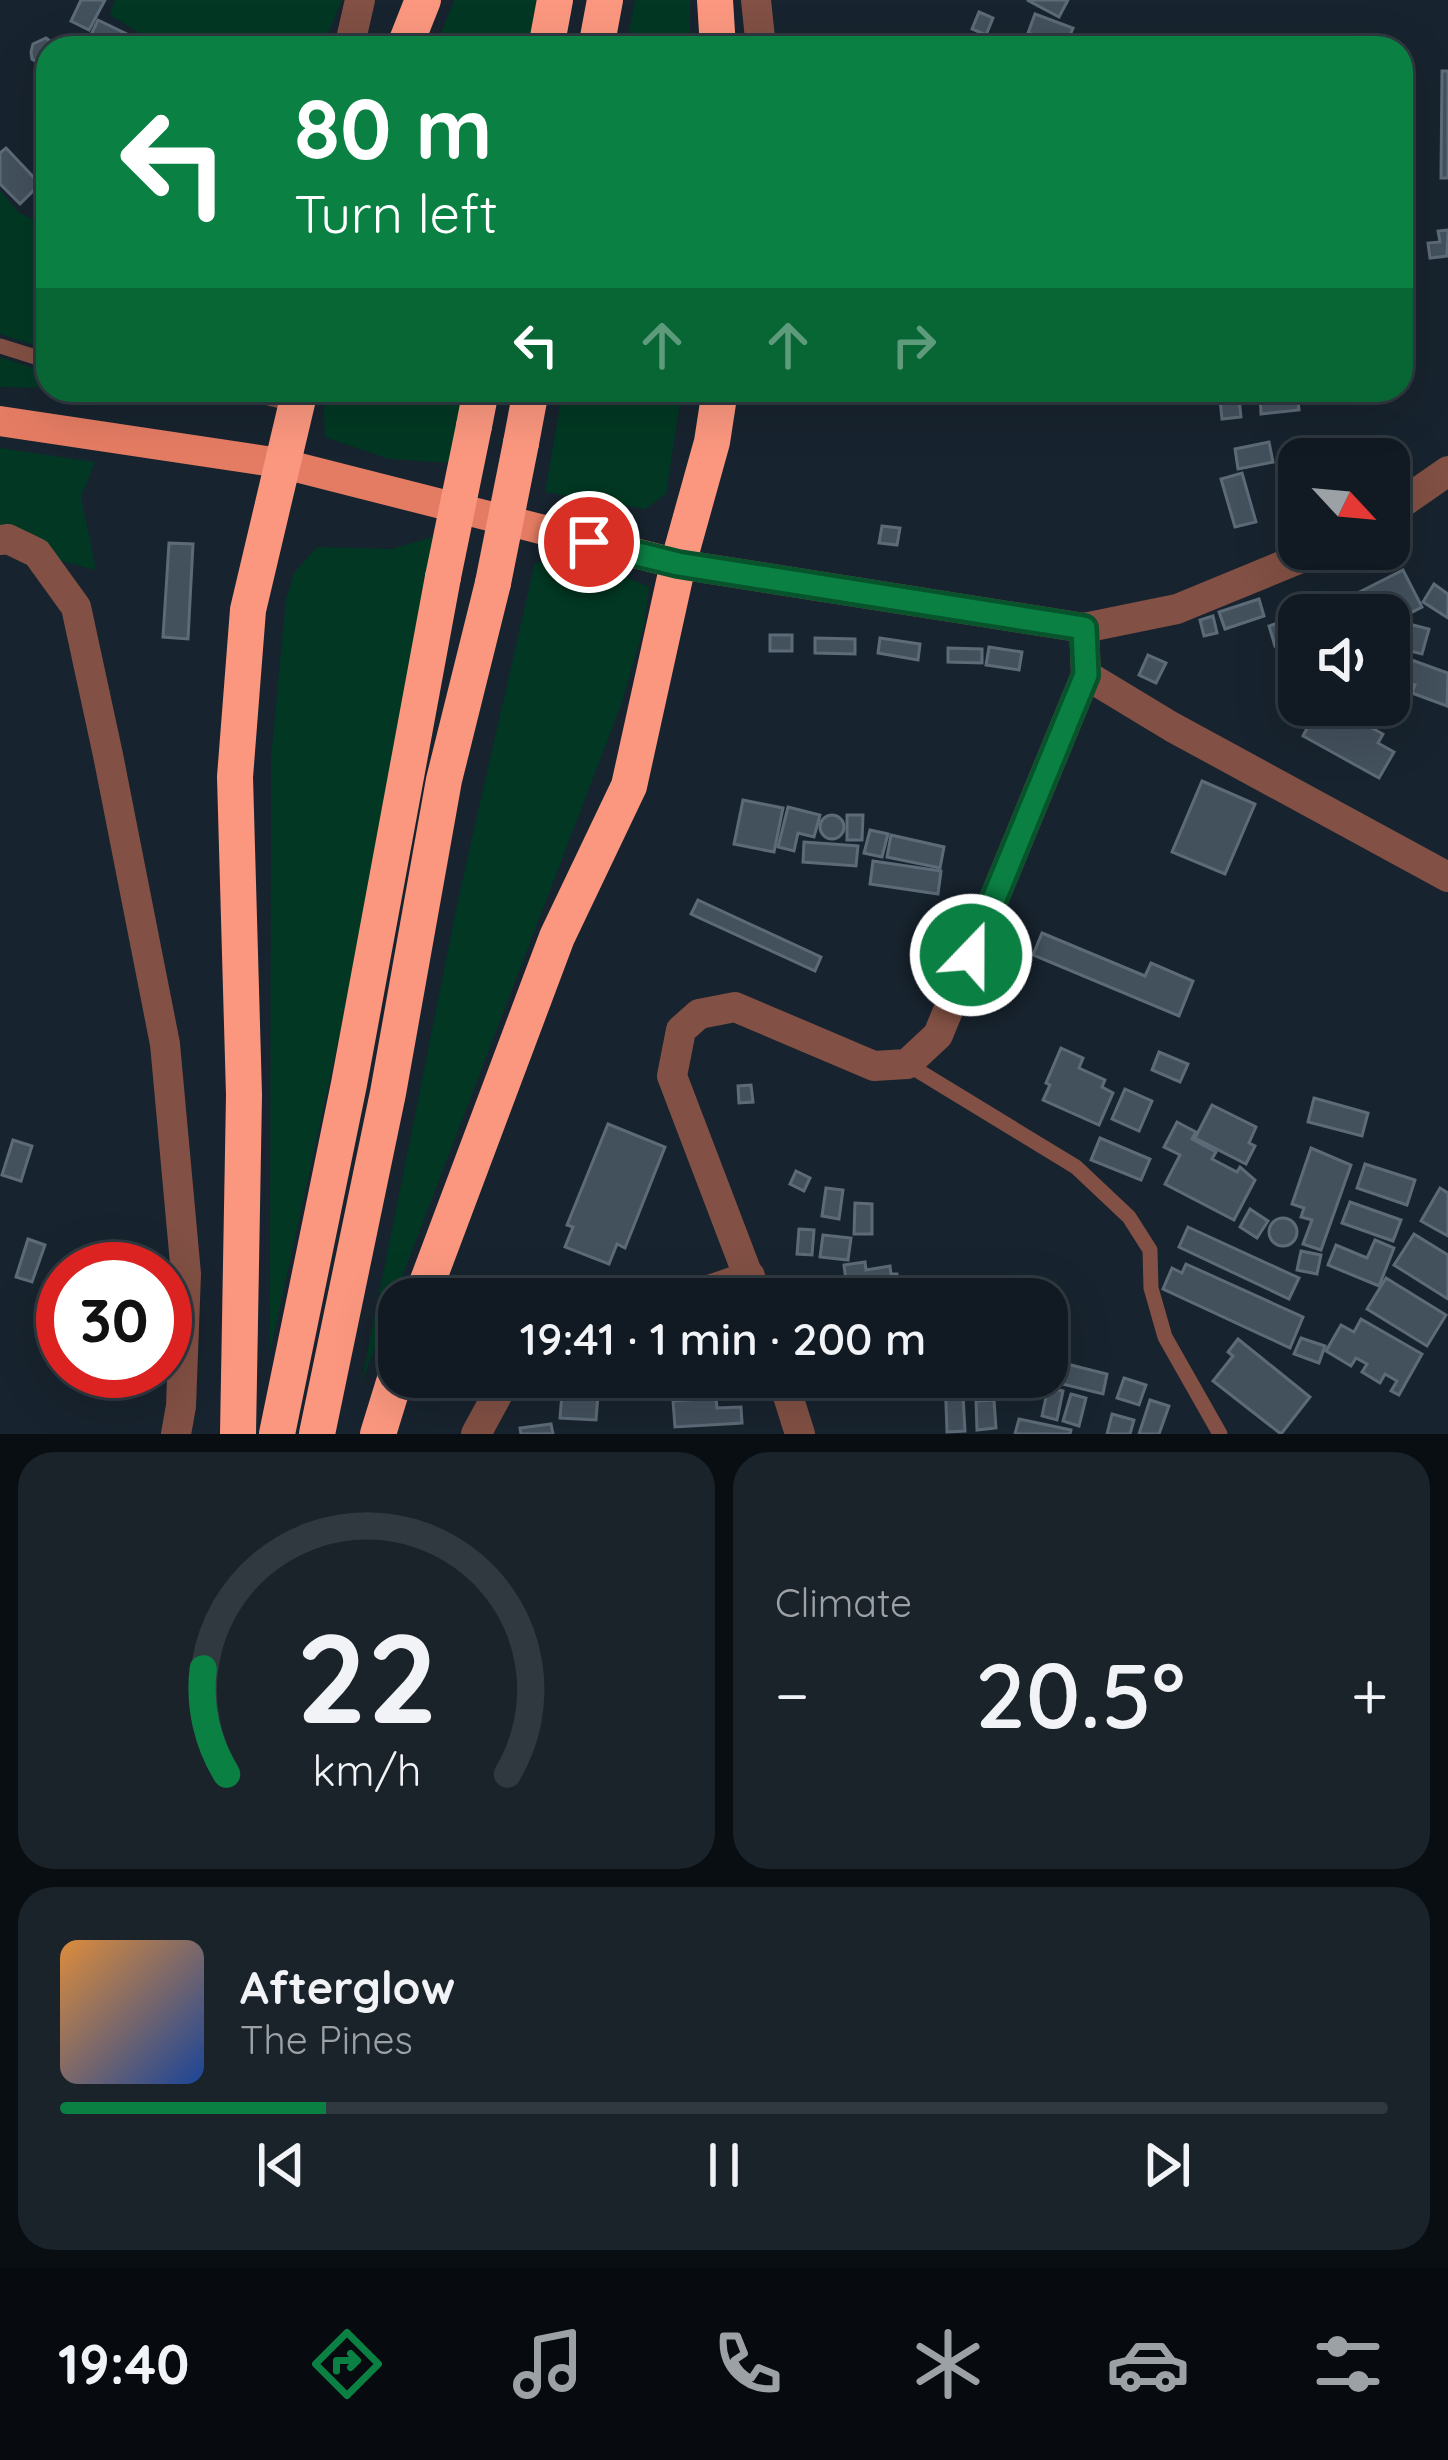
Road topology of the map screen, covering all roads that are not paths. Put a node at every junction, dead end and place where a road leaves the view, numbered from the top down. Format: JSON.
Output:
{"nodes":[{"id":1,"x":360,"y":0,"type":"edge"},
{"id":2,"x":424,"y":0,"type":"edge"},
{"id":3,"x":555,"y":0,"type":"edge"},
{"id":4,"x":605,"y":0,"type":"edge"},
{"id":5,"x":715,"y":0,"type":"edge"},
{"id":6,"x":756,"y":0,"type":"edge"},
{"id":7,"x":352,"y":36,"type":"edge"},
{"id":8,"x":409,"y":36,"type":"edge"},
{"id":9,"x":548,"y":36,"type":"edge"},
{"id":10,"x":598,"y":36,"type":"edge"},
{"id":11,"x":717,"y":36,"type":"edge"},
{"id":12,"x":760,"y":36,"type":"edge"},
{"id":13,"x":0,"y":346,"type":"edge"},
{"id":14,"x":36,"y":357,"type":"edge"},
{"id":15,"x":297,"y":402,"type":"edge"},
{"id":16,"x":529,"y":402,"type":"edge"},
{"id":17,"x":718,"y":402,"type":"edge"},
{"id":18,"x":478,"y":408,"type":"edge"},
{"id":19,"x":0,"y":421,"type":"edge"},
{"id":20,"x":280,"y":463,"type":"junction"},
{"id":21,"x":1448,"y":470,"type":"edge"},
{"id":22,"x":1410,"y":497,"type":"edge"},
{"id":23,"x":0,"y":540,"type":"edge"},
{"id":24,"x":678,"y":564,"type":"junction"},
{"id":25,"x":1278,"y":567,"type":"edge"},
{"id":26,"x":1084,"y":628,"type":"junction"},
{"id":27,"x":1086,"y":675,"type":"junction"},
{"id":28,"x":1448,"y":877,"type":"edge"},
{"id":29,"x":907,"y":1064,"type":"junction"},
{"id":30,"x":429,"y":1278,"type":"edge"},
{"id":31,"x":750,"y":1278,"type":"edge"},
{"id":32,"x":389,"y":1398,"type":"edge"},
{"id":33,"x":496,"y":1398,"type":"edge"},
{"id":34,"x":789,"y":1398,"type":"edge"},
{"id":35,"x":176,"y":1434,"type":"edge"},
{"id":36,"x":238,"y":1434,"type":"edge"},
{"id":37,"x":278,"y":1434,"type":"edge"},
{"id":38,"x":317,"y":1434,"type":"edge"},
{"id":39,"x":378,"y":1434,"type":"edge"},
{"id":40,"x":476,"y":1434,"type":"edge"},
{"id":41,"x":800,"y":1434,"type":"edge"},
{"id":42,"x":1220,"y":1434,"type":"edge"}],
"edges":[{"from":1,"to":7,"type":"street"},
{"from":2,"to":8,"type":"highway"},
{"from":3,"to":9,"type":"highway"},
{"from":4,"to":10,"type":"highway"},
{"from":5,"to":11,"type":"highway"},
{"from":6,"to":12,"type":"street"},
{"from":13,"to":14,"type":"lane"},
{"from":15,"to":20,"type":"highway"},
{"from":16,"to":38,"type":"highway","bridge":true},
{"from":17,"to":24,"type":"highway"},
{"from":18,"to":37,"type":"highway","bridge":true},
{"from":19,"to":20,"type":"main road"},
{"from":20,"to":24,"type":"main road"},
{"from":20,"to":36,"type":"highway"},
{"from":21,"to":22,"type":"street"},
{"from":23,"to":35,"type":"street"},
{"from":24,"to":26,"type":"street"},
{"from":24,"to":30,"type":"highway"},
{"from":25,"to":26,"type":"street"},
{"from":26,"to":27,"type":"street"},
{"from":27,"to":28,"type":"street"},
{"from":27,"to":29,"type":"street"},
{"from":29,"to":31,"type":"street"},
{"from":29,"to":42,"type":"lane"},
{"from":32,"to":39,"type":"highway"},
{"from":33,"to":40,"type":"street"},
{"from":34,"to":41,"type":"street"}]}
